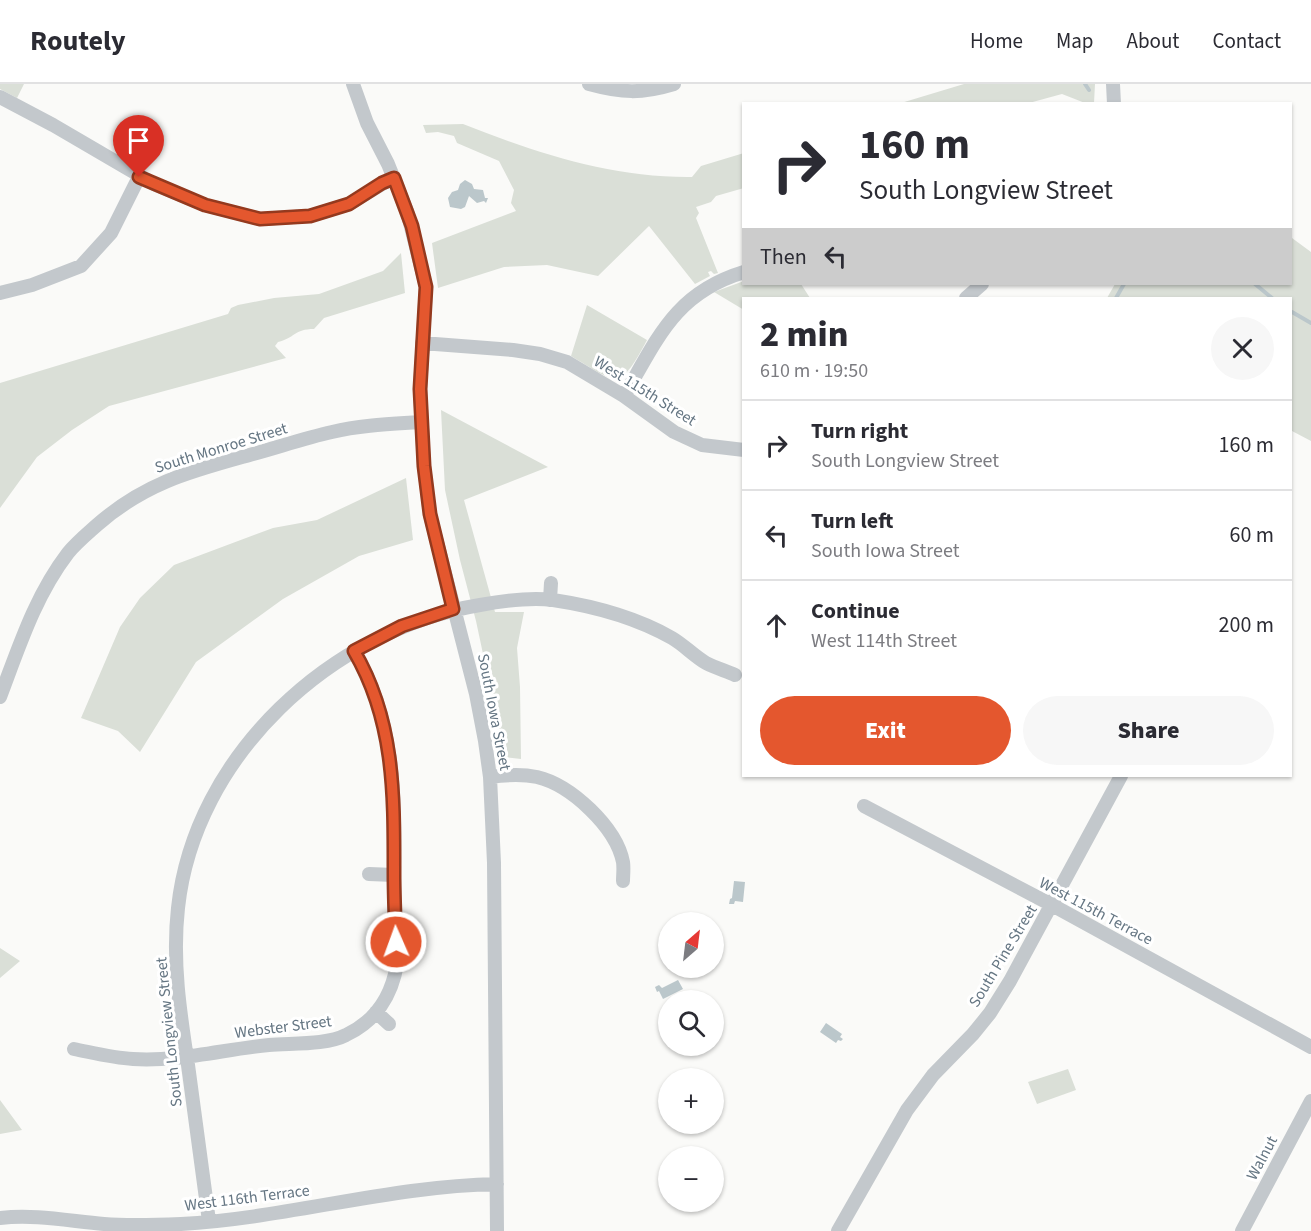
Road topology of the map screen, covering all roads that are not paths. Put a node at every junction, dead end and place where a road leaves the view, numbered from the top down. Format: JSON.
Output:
{"nodes":[{"id":1,"x":353,"y":84,"type":"edge"},
{"id":2,"x":589,"y":84,"type":"edge"},
{"id":3,"x":674,"y":84,"type":"edge"},
{"id":4,"x":1113,"y":84,"type":"edge"},
{"id":5,"x":0,"y":97,"type":"edge"},
{"id":6,"x":1114,"y":102,"type":"edge"},
{"id":7,"x":139,"y":177,"type":"junction"},
{"id":8,"x":394,"y":178,"type":"junction"},
{"id":9,"x":742,"y":273,"type":"edge"},
{"id":10,"x":981,"y":285,"type":"edge"},
{"id":11,"x":0,"y":293,"type":"edge"},
{"id":12,"x":967,"y":297,"type":"edge"},
{"id":13,"x":422,"y":343,"type":"junction"},
{"id":14,"x":624,"y":396,"type":"junction"},
{"id":15,"x":422,"y":422,"type":"junction"},
{"id":16,"x":742,"y":450,"type":"edge"},
{"id":17,"x":551,"y":583,"type":"dead end"},
{"id":18,"x":550,"y":600,"type":"junction"},
{"id":19,"x":453,"y":609,"type":"junction"},
{"id":20,"x":354,"y":651,"type":"junction"},
{"id":21,"x":735,"y":675,"type":"dead end"},
{"id":22,"x":0,"y":697,"type":"edge"},
{"id":23,"x":490,"y":777,"type":"junction"},
{"id":24,"x":1120,"y":777,"type":"edge"},
{"id":25,"x":864,"y":806,"type":"dead end"},
{"id":26,"x":369,"y":874,"type":"dead end"},
{"id":27,"x":394,"y":875,"type":"junction"},
{"id":28,"x":624,"y":881,"type":"dead end"},
{"id":29,"x":1052,"y":905,"type":"junction"},
{"id":30,"x":376,"y":1012,"type":"junction"},
{"id":31,"x":389,"y":1024,"type":"dead end"},
{"id":32,"x":1311,"y":1047,"type":"edge"},
{"id":33,"x":74,"y":1049,"type":"dead end"},
{"id":34,"x":186,"y":1056,"type":"junction"},
{"id":35,"x":1311,"y":1101,"type":"edge"},
{"id":36,"x":497,"y":1184,"type":"junction"},
{"id":37,"x":0,"y":1218,"type":"edge"},
{"id":38,"x":209,"y":1221,"type":"junction"},
{"id":39,"x":497,"y":1231,"type":"edge"},
{"id":40,"x":838,"y":1231,"type":"edge"},
{"id":41,"x":1242,"y":1231,"type":"edge"}],
"edges":[{"from":1,"to":8,"type":"street","name":"South Iowa Street"},
{"from":2,"to":3,"type":"street"},
{"from":4,"to":6,"type":"street"},
{"from":5,"to":7,"type":"street"},
{"from":7,"to":8,"type":"street"},
{"from":7,"to":11,"type":"street"},
{"from":8,"to":13,"type":"street","name":"South Iowa Street"},
{"from":9,"to":14,"type":"street"},
{"from":10,"to":12,"type":"street"},
{"from":13,"to":14,"type":"street","name":"West 115th Street"},
{"from":13,"to":15,"type":"street","name":"South Iowa Street"},
{"from":14,"to":16,"type":"street","name":"West 115th Street"},
{"from":15,"to":19,"type":"street","name":"South Iowa Street"},
{"from":15,"to":22,"type":"street","name":"South Monroe Street"},
{"from":17,"to":18,"type":"street"},
{"from":18,"to":19,"type":"street"},
{"from":18,"to":21,"type":"street"},
{"from":19,"to":20,"type":"street","name":"South Longview Street"},
{"from":19,"to":23,"type":"street","name":"South Iowa Street"},
{"from":20,"to":27,"type":"street","name":"Webster Street"},
{"from":20,"to":34,"type":"street","name":"South Longview Street"},
{"from":23,"to":28,"type":"street"},
{"from":23,"to":36,"type":"street","name":"South Iowa Street"},
{"from":24,"to":29,"type":"street","name":"South Pine Street"},
{"from":25,"to":29,"type":"street","name":"West 115th Terrace"},
{"from":26,"to":27,"type":"street"},
{"from":27,"to":30,"type":"street","name":"Webster Street"},
{"from":29,"to":32,"type":"street","name":"West 115th Terrace"},
{"from":29,"to":40,"type":"street","name":"South Pine Street"},
{"from":30,"to":31,"type":"street"},
{"from":30,"to":34,"type":"street","name":"Webster Street"},
{"from":33,"to":34,"type":"street","name":"Webster Street"},
{"from":34,"to":38,"type":"street","name":"South Longview Street"},
{"from":35,"to":41,"type":"street","name":"Walnut"},
{"from":36,"to":38,"type":"street","name":"West 116th Terrace"},
{"from":36,"to":39,"type":"street","name":"South Iowa Street"},
{"from":37,"to":38,"type":"street","name":"West 116th Terrace"}]}
